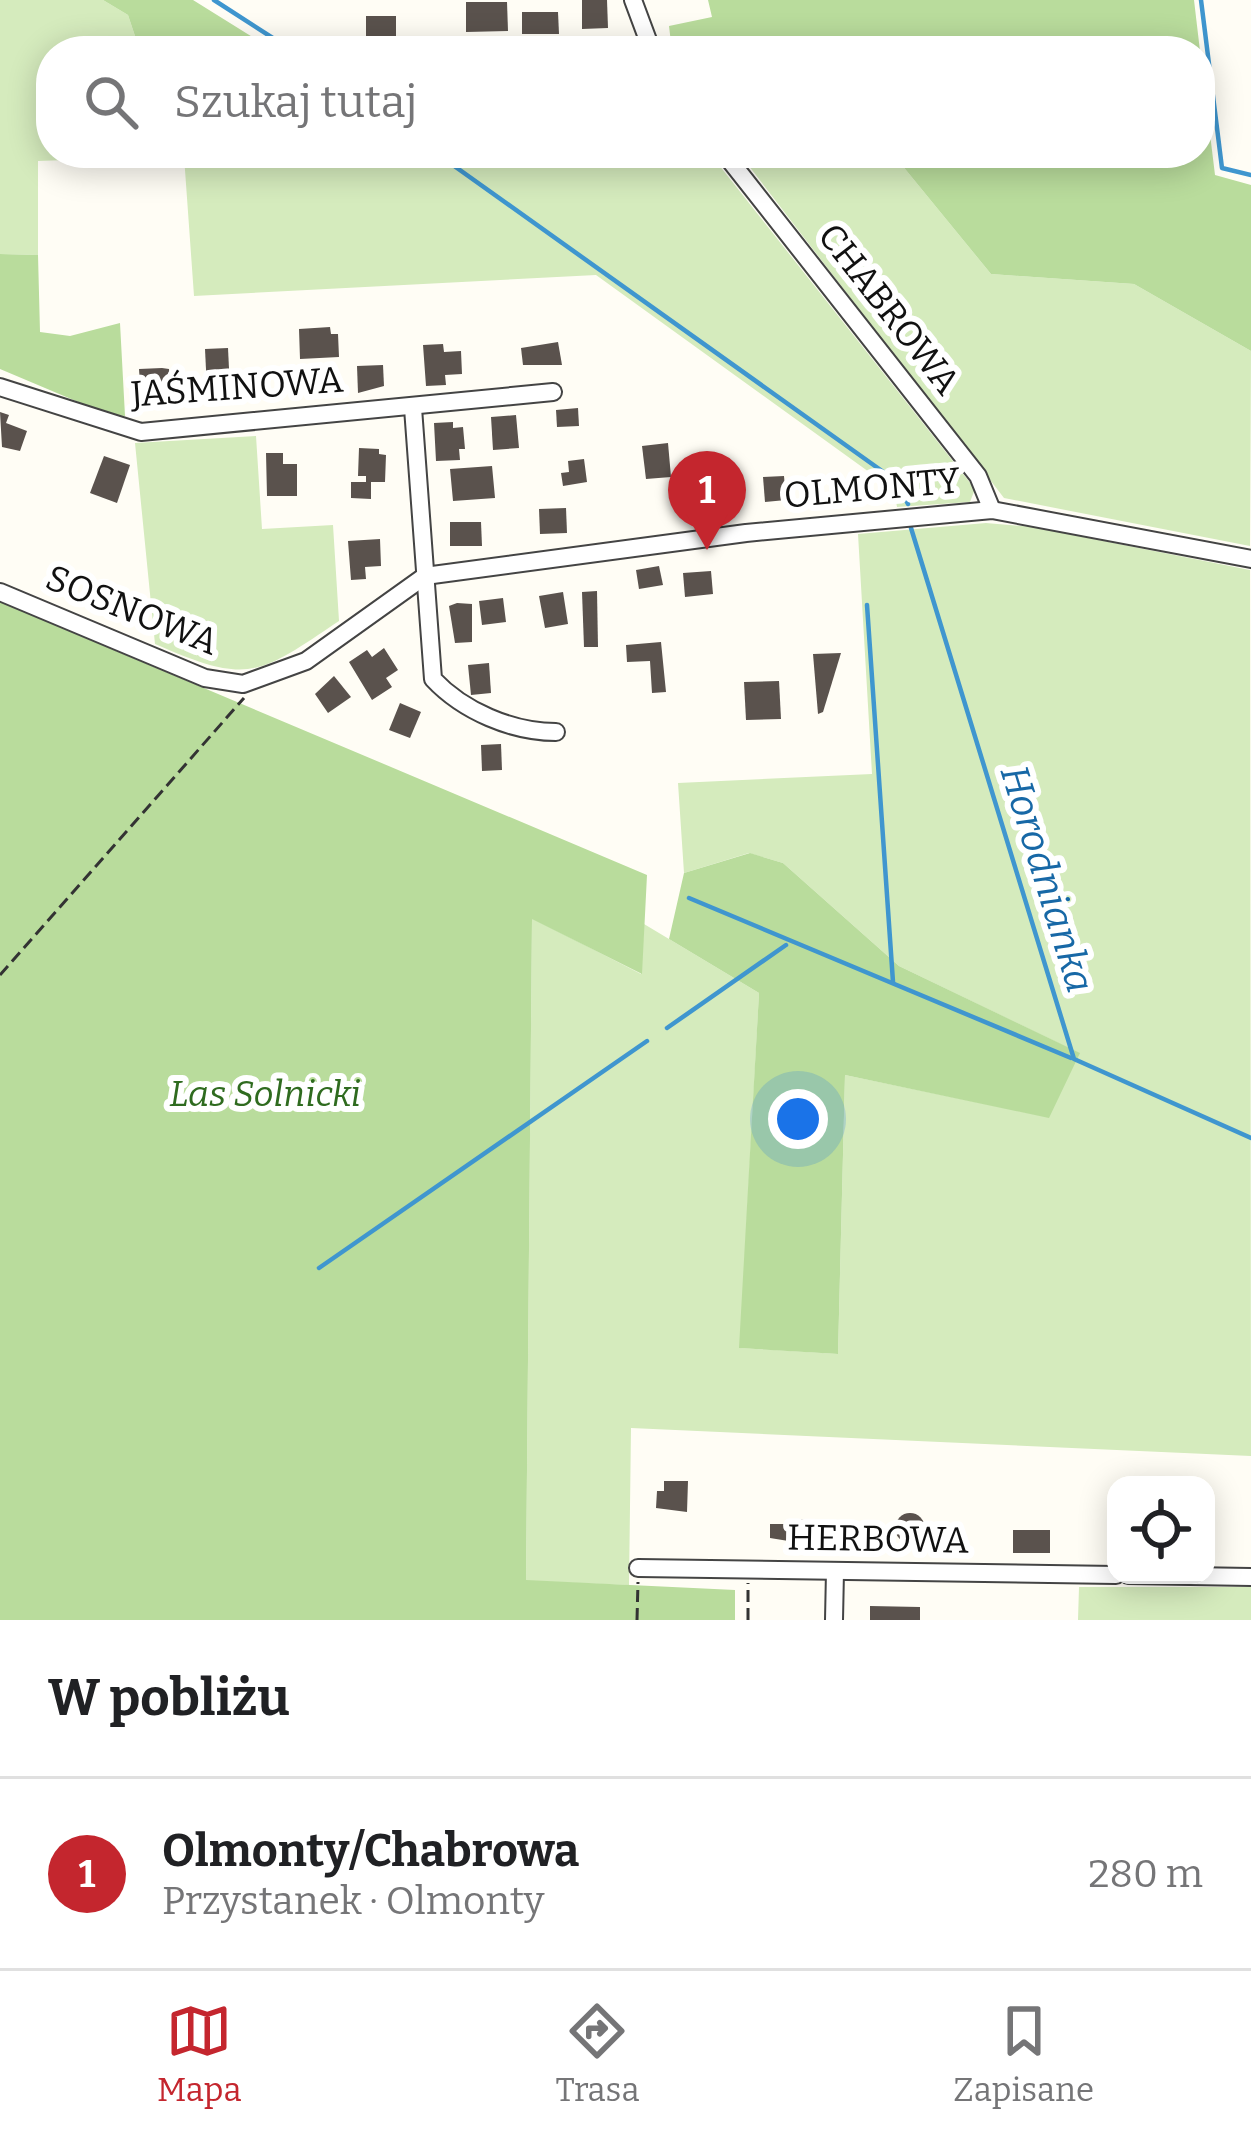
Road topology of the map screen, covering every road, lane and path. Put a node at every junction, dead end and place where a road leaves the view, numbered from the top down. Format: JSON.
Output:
{"nodes":[{"id":1,"x":633,"y":0,"type":"edge"},
{"id":2,"x":646,"y":36,"type":"edge"},
{"id":3,"x":736,"y":168,"type":"edge"},
{"id":4,"x":0,"y":387,"type":"edge"},
{"id":5,"x":553,"y":392,"type":"dead end"},
{"id":6,"x":413,"y":408,"type":"junction"},
{"id":7,"x":992,"y":510,"type":"junction"},
{"id":8,"x":1251,"y":559,"type":"edge"},
{"id":9,"x":425,"y":576,"type":"junction"},
{"id":10,"x":0,"y":592,"type":"edge"},
{"id":11,"x":243,"y":685,"type":"junction"},
{"id":12,"x":556,"y":732,"type":"dead end"},
{"id":13,"x":0,"y":975,"type":"edge"},
{"id":14,"x":638,"y":1568,"type":"joint"},
{"id":15,"x":748,"y":1569,"type":"junction"},
{"id":16,"x":835,"y":1571,"type":"junction"},
{"id":17,"x":1107,"y":1575,"type":"edge"},
{"id":18,"x":1215,"y":1576,"type":"edge"},
{"id":19,"x":1251,"y":1576,"type":"edge"},
{"id":20,"x":637,"y":1620,"type":"edge"},
{"id":21,"x":748,"y":1620,"type":"edge"},
{"id":22,"x":834,"y":1620,"type":"edge"}],
"edges":[{"from":1,"to":2,"type":"street"},
{"from":3,"to":7,"type":"street","name":"CHABROWA"},
{"from":4,"to":6,"type":"street","name":"JAŚMINOWA"},
{"from":5,"to":6,"type":"street","name":"JAŚMINOWA"},
{"from":6,"to":9,"type":"street"},
{"from":7,"to":8,"type":"street","name":"OLMONTY"},
{"from":7,"to":9,"type":"street","name":"OLMONTY"},
{"from":9,"to":11,"type":"street","name":"SOSNOWA"},
{"from":9,"to":12,"type":"street"},
{"from":10,"to":11,"type":"street","name":"SOSNOWA"},
{"from":11,"to":13,"type":"path"},
{"from":14,"to":15,"type":"street","name":"HERBOWA"},
{"from":14,"to":20,"type":"path"},
{"from":15,"to":16,"type":"street","name":"HERBOWA"},
{"from":15,"to":21,"type":"path"},
{"from":16,"to":17,"type":"street","name":"HERBOWA"},
{"from":16,"to":22,"type":"street"},
{"from":18,"to":19,"type":"street"}]}
